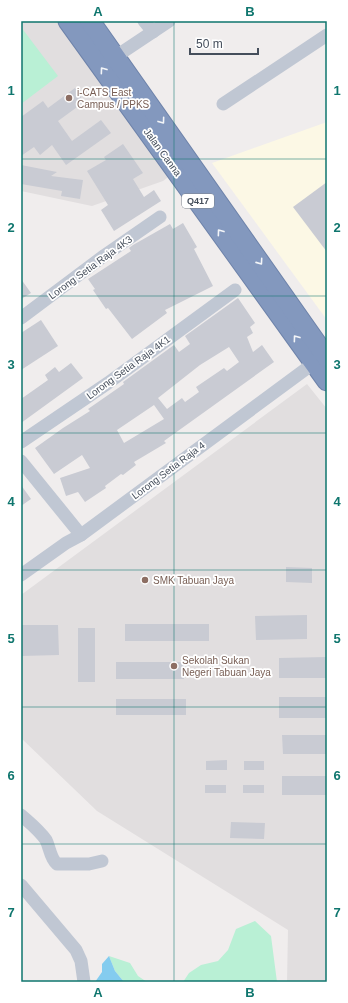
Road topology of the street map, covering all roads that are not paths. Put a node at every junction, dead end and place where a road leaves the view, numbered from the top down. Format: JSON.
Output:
{"nodes":[{"id":1,"x":68,"y":21,"type":"edge"},
{"id":2,"x":90,"y":21,"type":"edge"},
{"id":3,"x":144,"y":21,"type":"edge"},
{"id":4,"x":169,"y":21,"type":"edge"},
{"id":5,"x":153,"y":32,"type":"junction"},
{"id":6,"x":327,"y":35,"type":"edge"},
{"id":7,"x":115,"y":57,"type":"junction"},
{"id":8,"x":223,"y":104,"type":"dead end"},
{"id":9,"x":160,"y":217,"type":"dead end"},
{"id":10,"x":235,"y":290,"type":"dead end"},
{"id":11,"x":21,"y":318,"type":"edge"},
{"id":12,"x":320,"y":360,"type":"edge"},
{"id":13,"x":327,"y":381,"type":"edge"},
{"id":14,"x":21,"y":442,"type":"edge"},
{"id":15,"x":21,"y":461,"type":"edge"},
{"id":16,"x":81,"y":535,"type":"junction"},
{"id":17,"x":21,"y":575,"type":"edge"},
{"id":18,"x":21,"y":815,"type":"edge"},
{"id":19,"x":102,"y":861,"type":"dead end"},
{"id":20,"x":21,"y":885,"type":"edge"},
{"id":21,"x":84,"y":982,"type":"edge"}],
"edges":[{"from":12,"to":1,"type":"highway","name":"Jalan Canna","number":"Q417","one_way":true},
{"from":2,"to":7,"type":"highway","name":"Jalan Canna","number":"Q417"},
{"from":3,"to":5,"type":"street"},
{"from":4,"to":5,"type":"street"},
{"from":5,"to":7,"type":"street"},
{"from":6,"to":8,"type":"street"},
{"from":7,"to":12,"type":"highway","name":"Jalan Canna","number":"Q417","one_way":true},
{"from":9,"to":11,"type":"street","name":"Lorong Setia Raja 4K3"},
{"from":10,"to":14,"type":"street","name":"Lorong Setia Raja 4K1"},
{"from":12,"to":13,"type":"highway","name":"Jalan Canna","number":"Q417"},
{"from":12,"to":16,"type":"street","name":"Lorong Setia Raja 4"},
{"from":15,"to":16,"type":"street"},
{"from":16,"to":17,"type":"street","name":"Lorong Setia Raja 4"},
{"from":18,"to":19,"type":"street"},
{"from":20,"to":21,"type":"street"}]}
